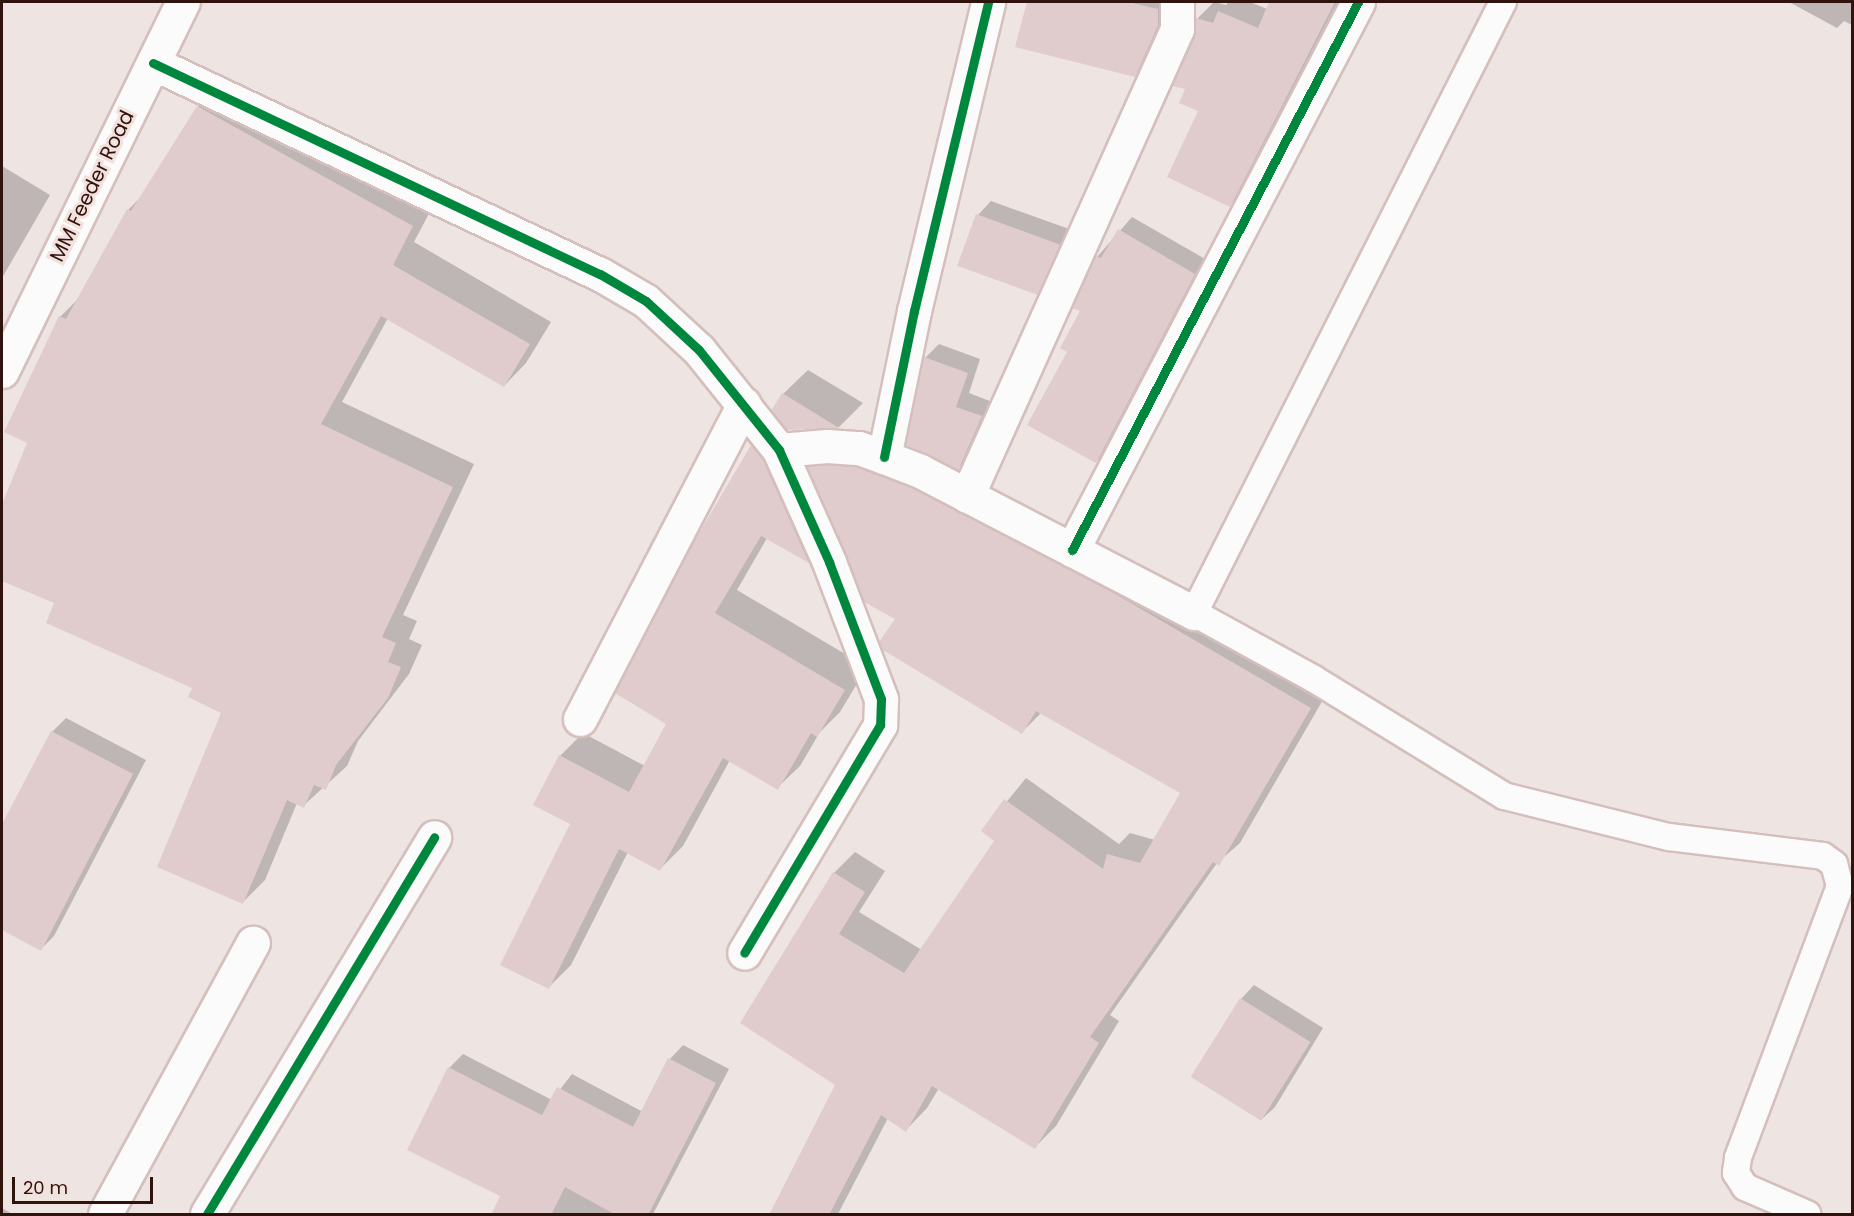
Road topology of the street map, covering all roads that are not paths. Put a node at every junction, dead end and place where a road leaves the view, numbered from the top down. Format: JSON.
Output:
{"nodes":[{"id":1,"x":183,"y":2,"type":"edge"},
{"id":2,"x":988,"y":2,"type":"edge"},
{"id":3,"x":1177,"y":2,"type":"edge"},
{"id":4,"x":1358,"y":2,"type":"edge"},
{"id":5,"x":1503,"y":2,"type":"edge"},
{"id":6,"x":153,"y":63,"type":"junction"},
{"id":7,"x":2,"y":371,"type":"edge"},
{"id":8,"x":744,"y":404,"type":"junction"},
{"id":9,"x":779,"y":450,"type":"junction"},
{"id":10,"x":884,"y":457,"type":"junction"},
{"id":11,"x":967,"y":496,"type":"junction"},
{"id":12,"x":1072,"y":550,"type":"junction"},
{"id":13,"x":1194,"y":613,"type":"junction"},
{"id":14,"x":580,"y":718,"type":"dead end"},
{"id":15,"x":434,"y":837,"type":"dead end"},
{"id":16,"x":252,"y":943,"type":"dead end"},
{"id":17,"x":744,"y":952,"type":"dead end"},
{"id":18,"x":105,"y":1215,"type":"edge"},
{"id":19,"x":207,"y":1215,"type":"edge"},
{"id":20,"x":1807,"y":1215,"type":"edge"}],
"edges":[{"from":1,"to":6,"type":"street","name":"MM Feeder Road"},
{"from":2,"to":10,"type":"street"},
{"from":3,"to":11,"type":"street"},
{"from":4,"to":12,"type":"street"},
{"from":5,"to":13,"type":"lane"},
{"from":6,"to":7,"type":"street","name":"MM Feeder Road"},
{"from":6,"to":8,"type":"street"},
{"from":8,"to":9,"type":"street"},
{"from":8,"to":14,"type":"street"},
{"from":9,"to":10,"type":"street"},
{"from":9,"to":17,"type":"street"},
{"from":10,"to":11,"type":"street"},
{"from":11,"to":12,"type":"street"},
{"from":12,"to":13,"type":"street"},
{"from":13,"to":20,"type":"lane"},
{"from":15,"to":19,"type":"street"},
{"from":16,"to":18,"type":"street"}]}
